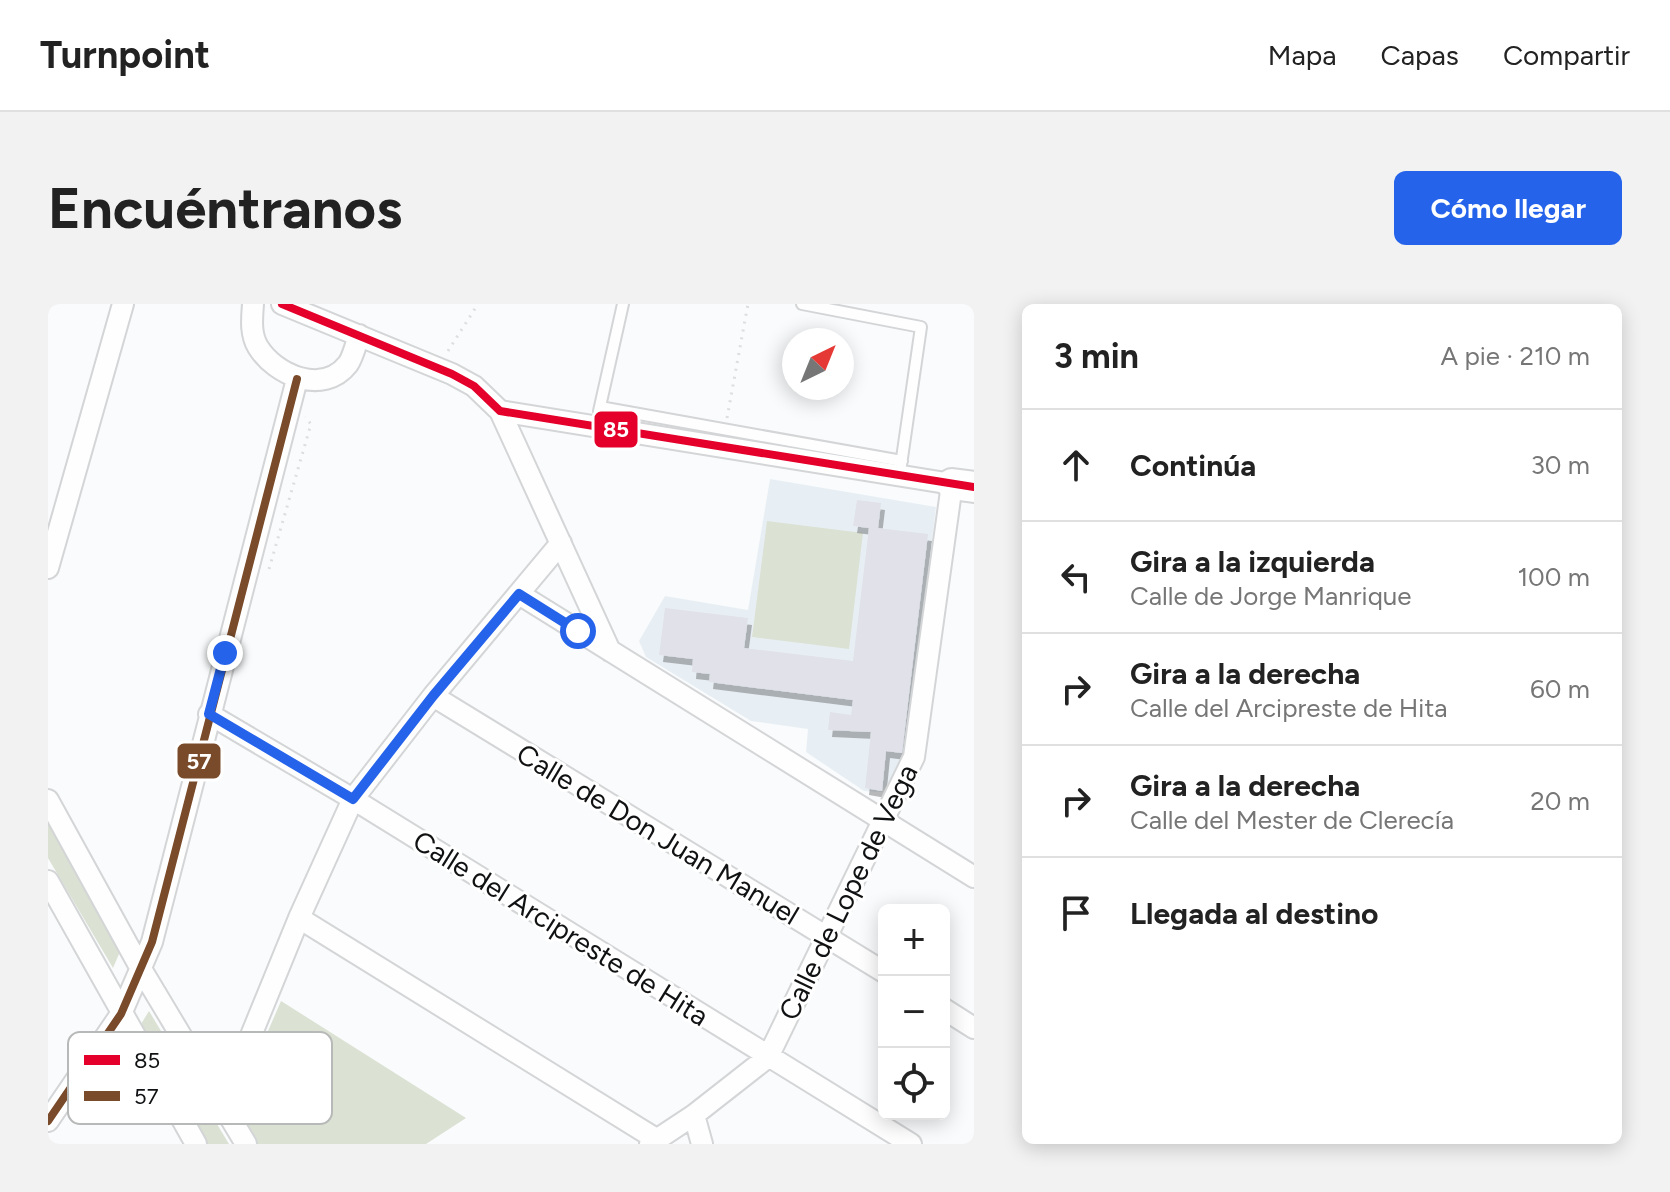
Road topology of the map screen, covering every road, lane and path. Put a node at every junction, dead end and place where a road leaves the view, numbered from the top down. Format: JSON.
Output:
{"nodes":[{"id":1,"x":123,"y":304,"type":"edge"},
{"id":2,"x":253,"y":304,"type":"edge"},
{"id":3,"x":282,"y":304,"type":"edge"},
{"id":4,"x":478,"y":304,"type":"edge"},
{"id":5,"x":623,"y":304,"type":"edge"},
{"id":6,"x":748,"y":304,"type":"edge"},
{"id":7,"x":802,"y":304,"type":"edge"},
{"id":8,"x":359,"y":335,"type":"junction"},
{"id":9,"x":437,"y":367,"type":"junction"},
{"id":10,"x":297,"y":379,"type":"junction"},
{"id":11,"x":500,"y":411,"type":"junction"},
{"id":12,"x":598,"y":416,"type":"junction"},
{"id":13,"x":724,"y":429,"type":"junction"},
{"id":14,"x":900,"y":468,"type":"junction"},
{"id":15,"x":963,"y":486,"type":"edge"},
{"id":16,"x":561,"y":543,"type":"junction"},
{"id":17,"x":48,"y":568,"type":"edge"},
{"id":18,"x":519,"y":594,"type":"junction"},
{"id":19,"x":610,"y":651,"type":"junction"},
{"id":20,"x":433,"y":696,"type":"junction"},
{"id":21,"x":209,"y":714,"type":"junction"},
{"id":22,"x":353,"y":799,"type":"junction"},
{"id":23,"x":48,"y":800,"type":"edge"},
{"id":24,"x":884,"y":822,"type":"junction"},
{"id":25,"x":974,"y":877,"type":"edge"},
{"id":26,"x":48,"y":881,"type":"edge"},
{"id":27,"x":299,"y":918,"type":"junction"},
{"id":28,"x":827,"y":937,"type":"junction"},
{"id":29,"x":878,"y":968,"type":"edge"},
{"id":30,"x":141,"y":969,"type":"junction"},
{"id":31,"x":950,"y":1013,"type":"edge"},
{"id":32,"x":121,"y":1014,"type":"junction"},
{"id":33,"x":974,"y":1028,"type":"edge"},
{"id":34,"x":109,"y":1032,"type":"edge"},
{"id":35,"x":131,"y":1032,"type":"edge"},
{"id":36,"x":179,"y":1032,"type":"edge"},
{"id":37,"x":252,"y":1032,"type":"edge"},
{"id":38,"x":768,"y":1057,"type":"junction"},
{"id":39,"x":68,"y":1092,"type":"edge"},
{"id":40,"x":694,"y":1115,"type":"junction"},
{"id":41,"x":48,"y":1121,"type":"edge"},
{"id":42,"x":184,"y":1124,"type":"edge"},
{"id":43,"x":234,"y":1124,"type":"edge"},
{"id":44,"x":653,"y":1142,"type":"edge"},
{"id":45,"x":196,"y":1144,"type":"edge"},
{"id":46,"x":246,"y":1144,"type":"edge"},
{"id":47,"x":702,"y":1144,"type":"edge"},
{"id":48,"x":911,"y":1144,"type":"edge"}],
"edges":[{"from":1,"to":17,"type":"street"},
{"from":2,"to":10,"type":"street"},
{"from":3,"to":8,"type":"street"},
{"from":4,"to":9,"type":"path"},
{"from":5,"to":12,"type":"lane"},
{"from":6,"to":13,"type":"path"},
{"from":7,"to":14,"type":"lane"},
{"from":8,"to":9,"type":"street"},
{"from":8,"to":10,"type":"street"},
{"from":9,"to":11,"type":"street"},
{"from":10,"to":21,"type":"street"},
{"from":11,"to":12,"type":"street"},
{"from":11,"to":16,"type":"street"},
{"from":12,"to":13,"type":"lane"},
{"from":12,"to":14,"type":"street"},
{"from":13,"to":14,"type":"lane"},
{"from":14,"to":15,"type":"street"},
{"from":15,"to":24,"type":"street","name":"Calle de Lope de Vega"},
{"from":16,"to":18,"type":"street"},
{"from":16,"to":19,"type":"street"},
{"from":18,"to":19,"type":"street"},
{"from":18,"to":20,"type":"street"},
{"from":19,"to":24,"type":"street"},
{"from":20,"to":22,"type":"street"},
{"from":20,"to":28,"type":"street","name":"Calle de Don Juan Manuel"},
{"from":21,"to":22,"type":"street","name":"Calle del Arcipreste de Hita"},
{"from":21,"to":30,"type":"street"},
{"from":22,"to":27,"type":"street"},
{"from":22,"to":38,"type":"street","name":"Calle del Arcipreste de Hita"},
{"from":23,"to":30,"type":"street"},
{"from":24,"to":25,"type":"street"},
{"from":24,"to":28,"type":"street","name":"Calle de Lope de Vega"},
{"from":26,"to":32,"type":"street"},
{"from":27,"to":37,"type":"street"},
{"from":27,"to":44,"type":"street"},
{"from":28,"to":29,"type":"street","name":"Calle de Don Juan Manuel"},
{"from":28,"to":38,"type":"street","name":"Calle de Lope de Vega"},
{"from":30,"to":32,"type":"street"},
{"from":30,"to":36,"type":"street"},
{"from":31,"to":33,"type":"street"},
{"from":32,"to":34,"type":"street"},
{"from":32,"to":35,"type":"street"},
{"from":38,"to":40,"type":"street","name":"Calle de Lope de Vega"},
{"from":38,"to":48,"type":"street","name":"Calle del Arcipreste de Hita"},
{"from":39,"to":41,"type":"street"},
{"from":40,"to":44,"type":"street","name":"Calle de Lope de Vega"},
{"from":40,"to":47,"type":"street"},
{"from":42,"to":45,"type":"street"},
{"from":43,"to":46,"type":"street"}]}
